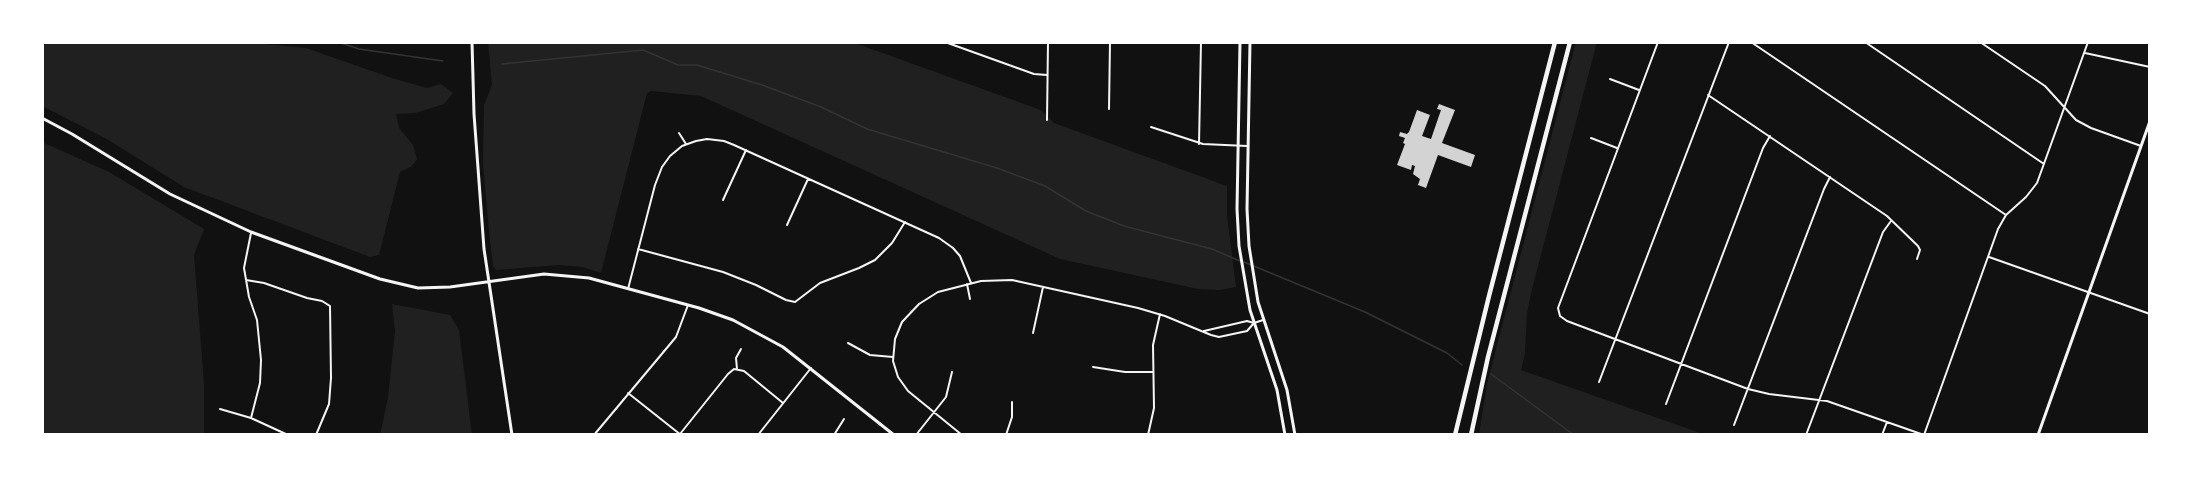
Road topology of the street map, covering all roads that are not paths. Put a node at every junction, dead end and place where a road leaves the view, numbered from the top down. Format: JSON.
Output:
{"nodes":[{"id":1,"x":472,"y":42,"type":"edge"},
{"id":2,"x":945,"y":42,"type":"edge"},
{"id":3,"x":1048,"y":42,"type":"edge"},
{"id":4,"x":1110,"y":42,"type":"edge"},
{"id":5,"x":1201,"y":42,"type":"edge"},
{"id":6,"x":1240,"y":42,"type":"edge"},
{"id":7,"x":1250,"y":42,"type":"edge"},
{"id":8,"x":1555,"y":42,"type":"edge"},
{"id":9,"x":1570,"y":42,"type":"edge"},
{"id":10,"x":1658,"y":42,"type":"edge"},
{"id":11,"x":1729,"y":42,"type":"edge"},
{"id":12,"x":1751,"y":42,"type":"edge"},
{"id":13,"x":1864,"y":42,"type":"edge"},
{"id":14,"x":1980,"y":42,"type":"edge"},
{"id":15,"x":2088,"y":42,"type":"edge"},
{"id":16,"x":2084,"y":53,"type":"junction"},
{"id":17,"x":2150,"y":67,"type":"edge"},
{"id":18,"x":1047,"y":75,"type":"junction"},
{"id":19,"x":1610,"y":79,"type":"dead end"},
{"id":20,"x":1639,"y":90,"type":"junction"},
{"id":21,"x":1708,"y":95,"type":"junction"},
{"id":22,"x":1110,"y":109,"type":"dead end"},
{"id":23,"x":2064,"y":109,"type":"junction"},
{"id":24,"x":42,"y":118,"type":"edge"},
{"id":25,"x":1047,"y":120,"type":"dead end"},
{"id":26,"x":2150,"y":121,"type":"edge"},
{"id":27,"x":1151,"y":128,"type":"dead end"},
{"id":28,"x":679,"y":133,"type":"dead end"},
{"id":29,"x":1770,"y":136,"type":"junction"},
{"id":30,"x":1591,"y":138,"type":"dead end"},
{"id":31,"x":686,"y":144,"type":"junction"},
{"id":32,"x":1199,"y":144,"type":"junction"},
{"id":33,"x":1238,"y":146,"type":"junction"},
{"id":34,"x":1248,"y":146,"type":"junction"},
{"id":35,"x":2141,"y":146,"type":"junction"},
{"id":36,"x":1617,"y":148,"type":"junction"},
{"id":37,"x":746,"y":150,"type":"junction"},
{"id":38,"x":2044,"y":164,"type":"junction"},
{"id":39,"x":1830,"y":177,"type":"junction"},
{"id":40,"x":808,"y":179,"type":"junction"},
{"id":41,"x":723,"y":200,"type":"dead end"},
{"id":42,"x":2006,"y":215,"type":"junction"},
{"id":43,"x":1892,"y":220,"type":"junction"},
{"id":44,"x":905,"y":222,"type":"junction"},
{"id":45,"x":787,"y":225,"type":"dead end"},
{"id":46,"x":251,"y":232,"type":"junction"},
{"id":47,"x":638,"y":249,"type":"junction"},
{"id":48,"x":1989,"y":257,"type":"junction"},
{"id":49,"x":1917,"y":259,"type":"dead end"},
{"id":50,"x":246,"y":280,"type":"junction"},
{"id":51,"x":489,"y":281,"type":"junction"},
{"id":52,"x":969,"y":283,"type":"junction"},
{"id":53,"x":1043,"y":287,"type":"junction"},
{"id":54,"x":628,"y":289,"type":"junction"},
{"id":55,"x":2089,"y":292,"type":"junction"},
{"id":56,"x":970,"y":298,"type":"dead end"},
{"id":57,"x":688,"y":305,"type":"junction"},
{"id":58,"x":1160,"y":314,"type":"junction"},
{"id":59,"x":2150,"y":314,"type":"edge"},
{"id":60,"x":1263,"y":320,"type":"junction"},
{"id":61,"x":1254,"y":323,"type":"junction"},
{"id":62,"x":1204,"y":331,"type":"junction"},
{"id":63,"x":1033,"y":333,"type":"dead end"},
{"id":64,"x":1615,"y":339,"type":"junction"},
{"id":65,"x":848,"y":343,"type":"dead end"},
{"id":66,"x":741,"y":349,"type":"dead end"},
{"id":67,"x":893,"y":357,"type":"junction"},
{"id":68,"x":1681,"y":365,"type":"junction"},
{"id":69,"x":1094,"y":367,"type":"dead end"},
{"id":70,"x":811,"y":368,"type":"junction"},
{"id":71,"x":736,"y":369,"type":"junction"},
{"id":72,"x":952,"y":372,"type":"dead end"},
{"id":73,"x":1153,"y":372,"type":"junction"},
{"id":74,"x":1599,"y":382,"type":"dead end"},
{"id":75,"x":1748,"y":388,"type":"junction"},
{"id":76,"x":628,"y":393,"type":"junction"},
{"id":77,"x":1820,"y":400,"type":"junction"},
{"id":78,"x":1012,"y":402,"type":"dead end"},
{"id":79,"x":783,"y":403,"type":"junction"},
{"id":80,"x":1666,"y":404,"type":"dead end"},
{"id":81,"x":220,"y":409,"type":"dead end"},
{"id":82,"x":934,"y":413,"type":"junction"},
{"id":83,"x":251,"y":418,"type":"junction"},
{"id":84,"x":844,"y":419,"type":"dead end"},
{"id":85,"x":1887,"y":422,"type":"junction"},
{"id":86,"x":1734,"y":425,"type":"dead end"},
{"id":87,"x":288,"y":435,"type":"edge"},
{"id":88,"x":316,"y":435,"type":"edge"},
{"id":89,"x":512,"y":435,"type":"edge"},
{"id":90,"x":594,"y":435,"type":"edge"},
{"id":91,"x":680,"y":435,"type":"edge"},
{"id":92,"x":758,"y":435,"type":"edge"},
{"id":93,"x":834,"y":435,"type":"edge"},
{"id":94,"x":894,"y":435,"type":"edge"},
{"id":95,"x":916,"y":435,"type":"edge"},
{"id":96,"x":962,"y":435,"type":"edge"},
{"id":97,"x":1006,"y":435,"type":"edge"},
{"id":98,"x":1148,"y":435,"type":"edge"},
{"id":99,"x":1285,"y":435,"type":"edge"},
{"id":100,"x":1295,"y":435,"type":"edge"},
{"id":101,"x":1455,"y":435,"type":"edge"},
{"id":102,"x":1471,"y":435,"type":"edge"},
{"id":103,"x":1806,"y":435,"type":"edge"},
{"id":104,"x":1882,"y":435,"type":"edge"},
{"id":105,"x":1924,"y":435,"type":"edge"},
{"id":106,"x":2038,"y":435,"type":"edge"}],
"edges":[{"from":1,"to":51,"type":"street"},
{"from":2,"to":18,"type":"street"},
{"from":3,"to":18,"type":"street"},
{"from":4,"to":22,"type":"street"},
{"from":5,"to":32,"type":"street"},
{"from":6,"to":33,"type":"street"},
{"from":7,"to":34,"type":"street"},
{"from":8,"to":101,"type":"highway"},
{"from":9,"to":102,"type":"highway"},
{"from":10,"to":20,"type":"street"},
{"from":11,"to":21,"type":"street"},
{"from":12,"to":42,"type":"street"},
{"from":13,"to":38,"type":"street"},
{"from":14,"to":23,"type":"street"},
{"from":15,"to":16,"type":"street"},
{"from":16,"to":17,"type":"street"},
{"from":16,"to":23,"type":"street"},
{"from":18,"to":25,"type":"street"},
{"from":19,"to":20,"type":"street"},
{"from":20,"to":36,"type":"street"},
{"from":21,"to":29,"type":"street"},
{"from":21,"to":64,"type":"street"},
{"from":23,"to":35,"type":"street"},
{"from":23,"to":38,"type":"street"},
{"from":24,"to":46,"type":"street"},
{"from":26,"to":35,"type":"street"},
{"from":27,"to":32,"type":"street"},
{"from":28,"to":31,"type":"street"},
{"from":29,"to":39,"type":"street"},
{"from":29,"to":68,"type":"street"},
{"from":30,"to":36,"type":"street"},
{"from":31,"to":37,"type":"street"},
{"from":31,"to":47,"type":"street"},
{"from":32,"to":33,"type":"street"},
{"from":33,"to":34,"type":"street"},
{"from":33,"to":61,"type":"street"},
{"from":34,"to":60,"type":"street"},
{"from":35,"to":55,"type":"street"},
{"from":36,"to":64,"type":"street"},
{"from":37,"to":40,"type":"street"},
{"from":37,"to":41,"type":"street"},
{"from":38,"to":42,"type":"street"},
{"from":39,"to":43,"type":"street"},
{"from":39,"to":75,"type":"street"},
{"from":40,"to":44,"type":"street"},
{"from":40,"to":45,"type":"street"},
{"from":42,"to":48,"type":"street"},
{"from":43,"to":49,"type":"street"},
{"from":43,"to":77,"type":"street"},
{"from":44,"to":47,"type":"street"},
{"from":44,"to":52,"type":"street"},
{"from":46,"to":50,"type":"street"},
{"from":46,"to":51,"type":"street"},
{"from":47,"to":54,"type":"street"},
{"from":48,"to":55,"type":"street"},
{"from":48,"to":105,"type":"street"},
{"from":50,"to":83,"type":"street"},
{"from":50,"to":88,"type":"street"},
{"from":51,"to":54,"type":"street"},
{"from":51,"to":89,"type":"street"},
{"from":52,"to":53,"type":"street"},
{"from":52,"to":56,"type":"street"},
{"from":52,"to":67,"type":"street"},
{"from":53,"to":58,"type":"street"},
{"from":53,"to":63,"type":"street"},
{"from":54,"to":57,"type":"street"},
{"from":55,"to":59,"type":"street"},
{"from":55,"to":106,"type":"street"},
{"from":57,"to":70,"type":"street"},
{"from":57,"to":76,"type":"street"},
{"from":58,"to":62,"type":"street"},
{"from":58,"to":73,"type":"street"},
{"from":60,"to":61,"type":"street"},
{"from":60,"to":100,"type":"street"},
{"from":61,"to":62,"type":"street"},
{"from":61,"to":62,"type":"street"},
{"from":61,"to":99,"type":"street"},
{"from":64,"to":68,"type":"street"},
{"from":64,"to":74,"type":"street"},
{"from":65,"to":67,"type":"street"},
{"from":66,"to":71,"type":"street"},
{"from":67,"to":82,"type":"street"},
{"from":68,"to":75,"type":"street"},
{"from":68,"to":80,"type":"street"},
{"from":69,"to":73,"type":"street"},
{"from":70,"to":79,"type":"street"},
{"from":70,"to":94,"type":"street"},
{"from":71,"to":79,"type":"street"},
{"from":71,"to":91,"type":"street"},
{"from":72,"to":82,"type":"street"},
{"from":73,"to":98,"type":"street"},
{"from":75,"to":77,"type":"street"},
{"from":75,"to":86,"type":"street"},
{"from":76,"to":90,"type":"street"},
{"from":76,"to":91,"type":"street"},
{"from":77,"to":85,"type":"street"},
{"from":77,"to":103,"type":"street"},
{"from":78,"to":97,"type":"street"},
{"from":79,"to":92,"type":"street"},
{"from":81,"to":83,"type":"street"},
{"from":82,"to":95,"type":"street"},
{"from":82,"to":96,"type":"street"},
{"from":83,"to":87,"type":"street"},
{"from":84,"to":93,"type":"street"},
{"from":85,"to":104,"type":"street"},
{"from":85,"to":105,"type":"street"}]}
